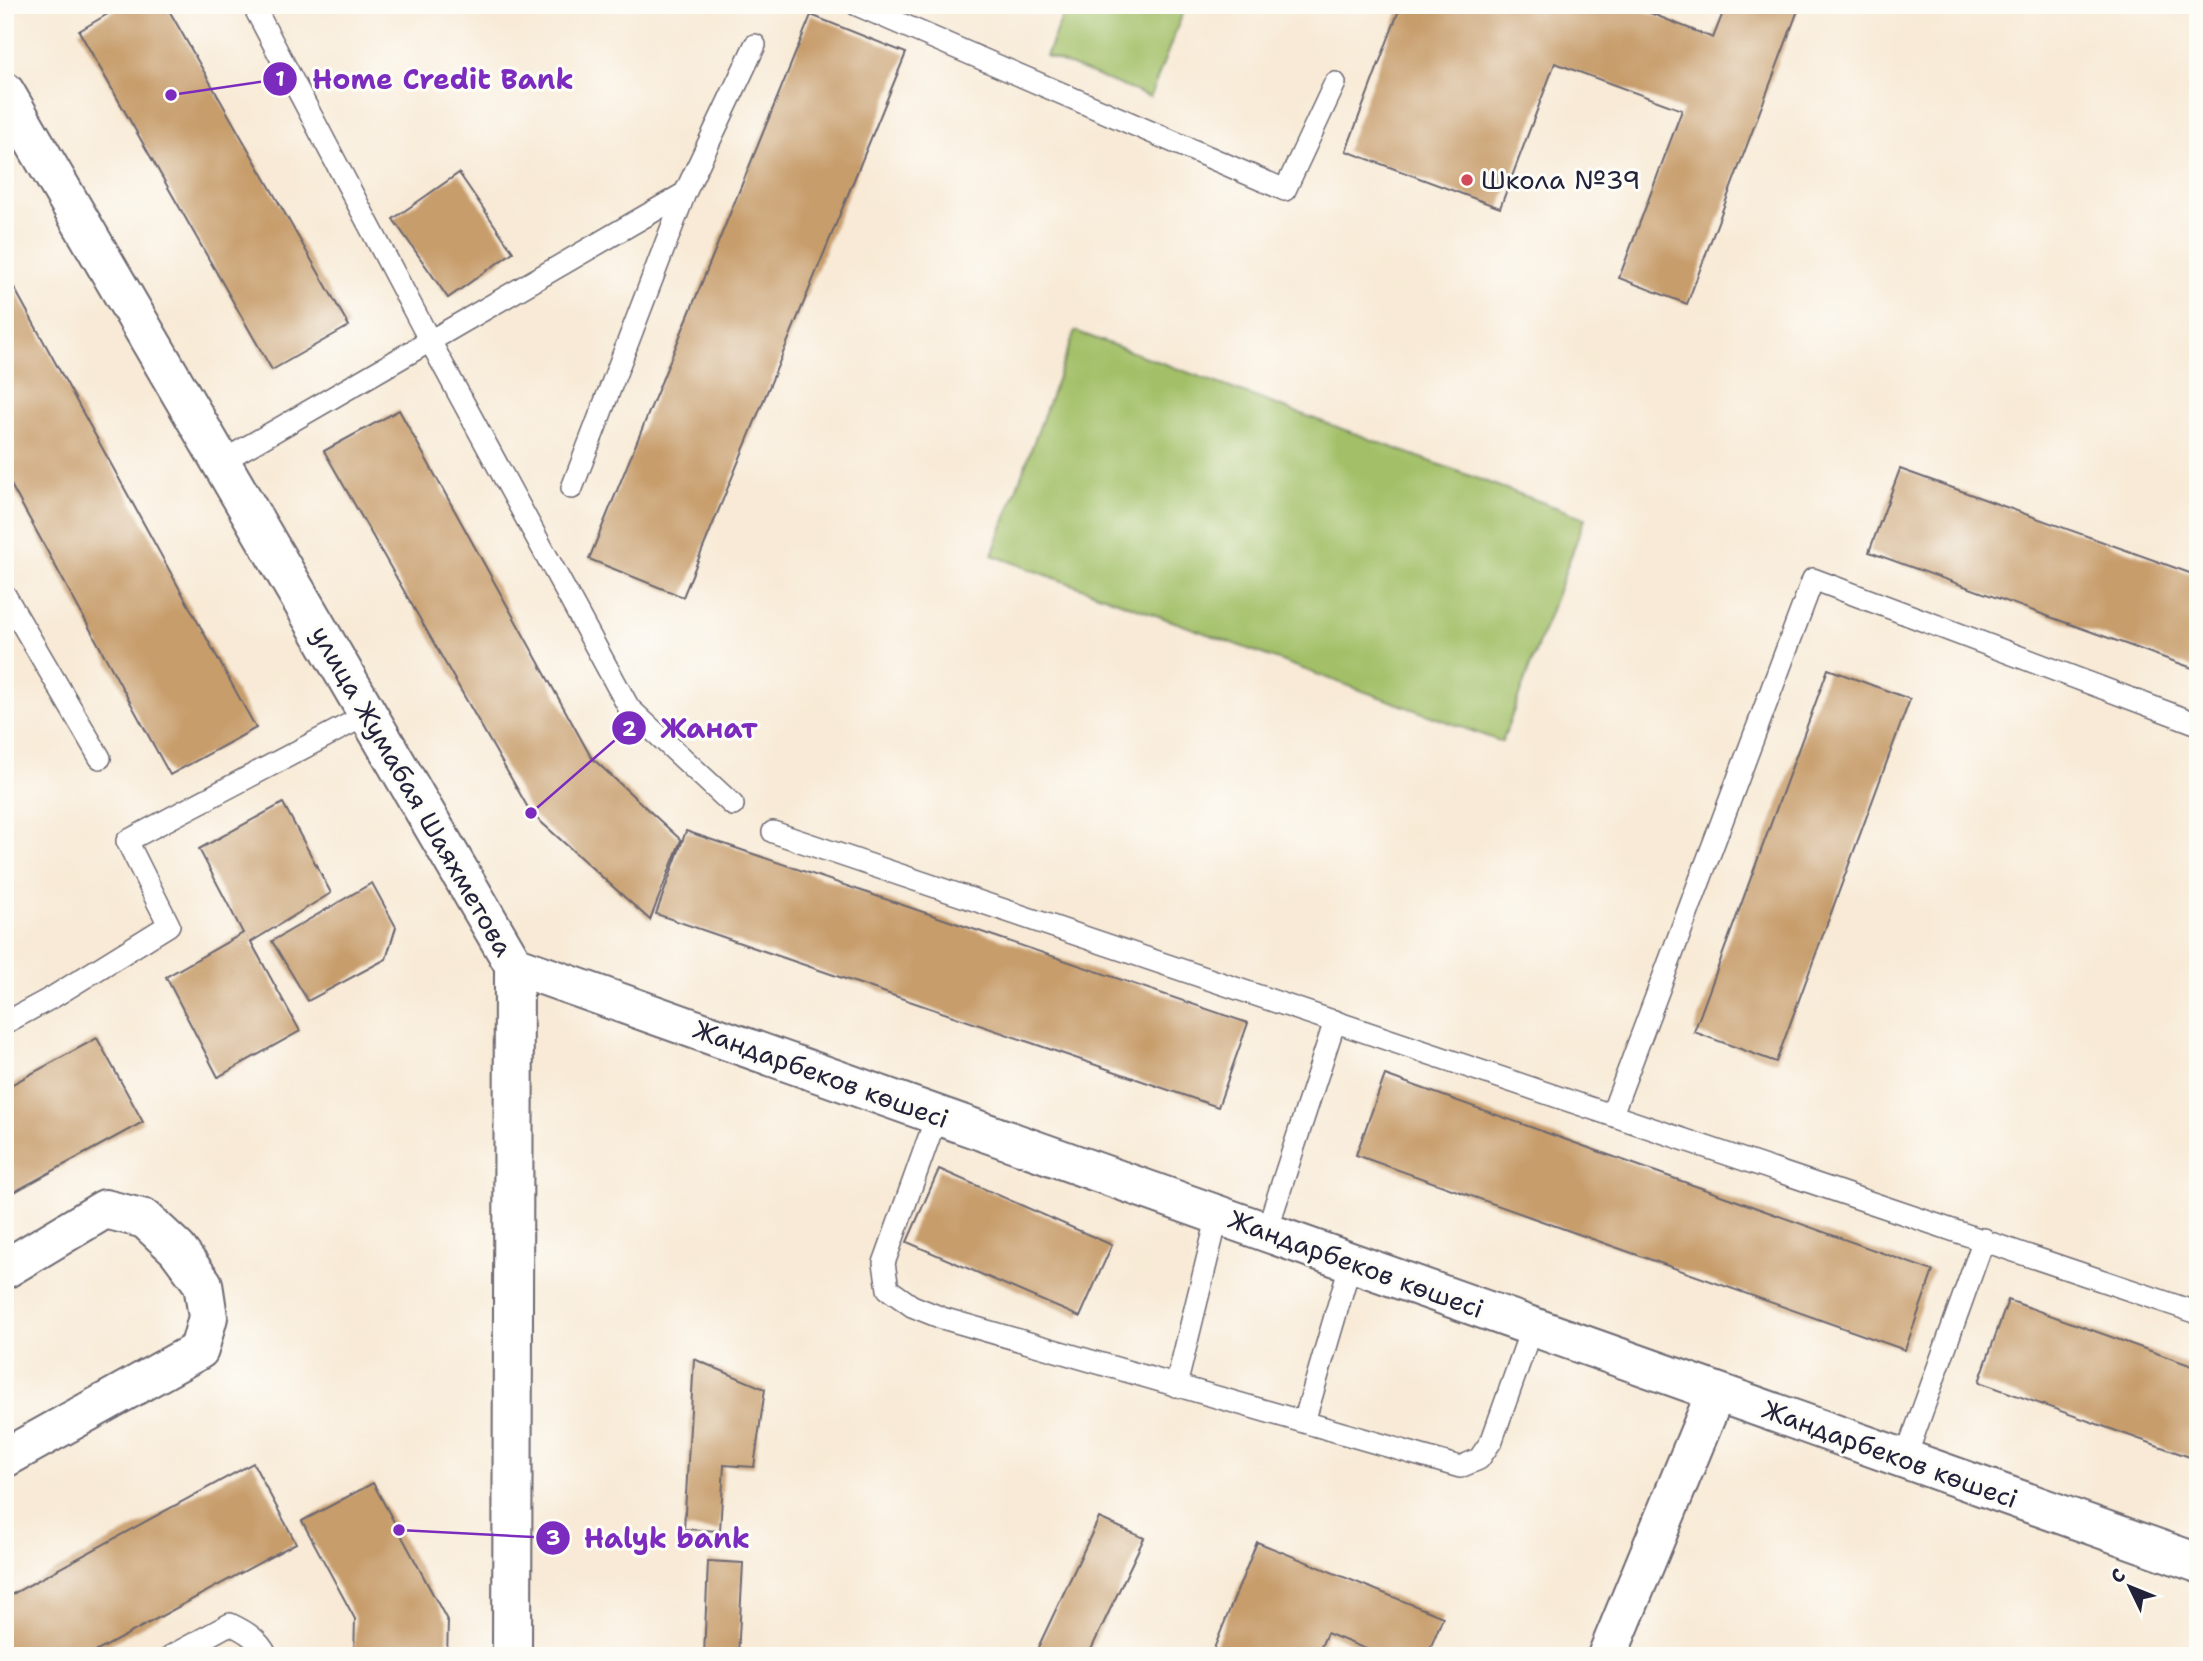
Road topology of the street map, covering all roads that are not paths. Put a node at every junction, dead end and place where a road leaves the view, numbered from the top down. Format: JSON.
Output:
{"nodes":[{"id":1,"x":253,"y":5,"type":"edge"},
{"id":2,"x":857,"y":5,"type":"edge"},
{"id":3,"x":755,"y":44,"type":"dead end"},
{"id":4,"x":1335,"y":83,"type":"dead end"},
{"id":5,"x":7,"y":100,"type":"edge"},
{"id":6,"x":685,"y":193,"type":"junction"},
{"id":7,"x":430,"y":341,"type":"junction"},
{"id":8,"x":221,"y":461,"type":"junction"},
{"id":9,"x":572,"y":488,"type":"dead end"},
{"id":10,"x":5,"y":595,"type":"edge"},
{"id":11,"x":368,"y":714,"type":"junction"},
{"id":12,"x":2198,"y":723,"type":"edge"},
{"id":13,"x":100,"y":758,"type":"dead end"},
{"id":14,"x":733,"y":805,"type":"dead end"},
{"id":15,"x":773,"y":832,"type":"dead end"},
{"id":16,"x":514,"y":965,"type":"junction"},
{"id":17,"x":1335,"y":1021,"type":"junction"},
{"id":18,"x":5,"y":1023,"type":"edge"},
{"id":19,"x":1612,"y":1114,"type":"junction"},
{"id":20,"x":937,"y":1115,"type":"junction"},
{"id":21,"x":1218,"y":1215,"type":"junction"},
{"id":22,"x":1266,"y":1233,"type":"junction"},
{"id":23,"x":1984,"y":1239,"type":"junction"},
{"id":24,"x":1351,"y":1262,"type":"junction"},
{"id":25,"x":5,"y":1269,"type":"edge"},
{"id":26,"x":2198,"y":1313,"type":"edge"},
{"id":27,"x":1532,"y":1326,"type":"junction"},
{"id":28,"x":1176,"y":1386,"type":"junction"},
{"id":29,"x":1716,"y":1392,"type":"junction"},
{"id":30,"x":1304,"y":1422,"type":"junction"},
{"id":31,"x":5,"y":1458,"type":"edge"},
{"id":32,"x":1905,"y":1459,"type":"junction"},
{"id":33,"x":2198,"y":1563,"type":"edge"},
{"id":34,"x":171,"y":1656,"type":"edge"},
{"id":35,"x":267,"y":1656,"type":"edge"},
{"id":36,"x":512,"y":1656,"type":"edge"},
{"id":37,"x":1607,"y":1656,"type":"edge"}],
"edges":[{"from":1,"to":7,"type":"lane"},
{"from":2,"to":4,"type":"lane"},
{"from":3,"to":6,"type":"lane"},
{"from":5,"to":8,"type":"street","name":"улица Жумабая Шаяхметова"},
{"from":6,"to":7,"type":"lane"},
{"from":6,"to":9,"type":"lane"},
{"from":7,"to":8,"type":"lane"},
{"from":7,"to":14,"type":"lane"},
{"from":8,"to":11,"type":"street","name":"улица Жумабая Шаяхметова"},
{"from":10,"to":13,"type":"lane"},
{"from":11,"to":16,"type":"street","name":"улица Жумабая Шаяхметова"},
{"from":11,"to":18,"type":"lane"},
{"from":12,"to":19,"type":"lane"},
{"from":15,"to":17,"type":"lane"},
{"from":16,"to":20,"type":"street","name":"Жандарбеков көшесі"},
{"from":16,"to":36,"type":"street","name":"улица Жумабая Шаяхметова"},
{"from":17,"to":19,"type":"lane"},
{"from":17,"to":22,"type":"lane"},
{"from":19,"to":23,"type":"lane"},
{"from":20,"to":21,"type":"street","name":"Жандарбеков көшесі"},
{"from":20,"to":28,"type":"lane"},
{"from":21,"to":22,"type":"street","name":"Жандарбеков көшесі"},
{"from":21,"to":28,"type":"lane"},
{"from":22,"to":24,"type":"street","name":"Жандарбеков көшесі"},
{"from":23,"to":26,"type":"lane"},
{"from":23,"to":32,"type":"lane"},
{"from":24,"to":27,"type":"street","name":"Жандарбеков көшесі"},
{"from":24,"to":30,"type":"lane"},
{"from":25,"to":31,"type":"street"},
{"from":27,"to":29,"type":"street","name":"Жандарбеков көшесі"},
{"from":27,"to":30,"type":"lane"},
{"from":28,"to":30,"type":"lane"},
{"from":29,"to":32,"type":"street","name":"Жандарбеков көшесі"},
{"from":29,"to":37,"type":"street"},
{"from":32,"to":33,"type":"street","name":"Жандарбеков көшесі"},
{"from":34,"to":35,"type":"lane"}]}
